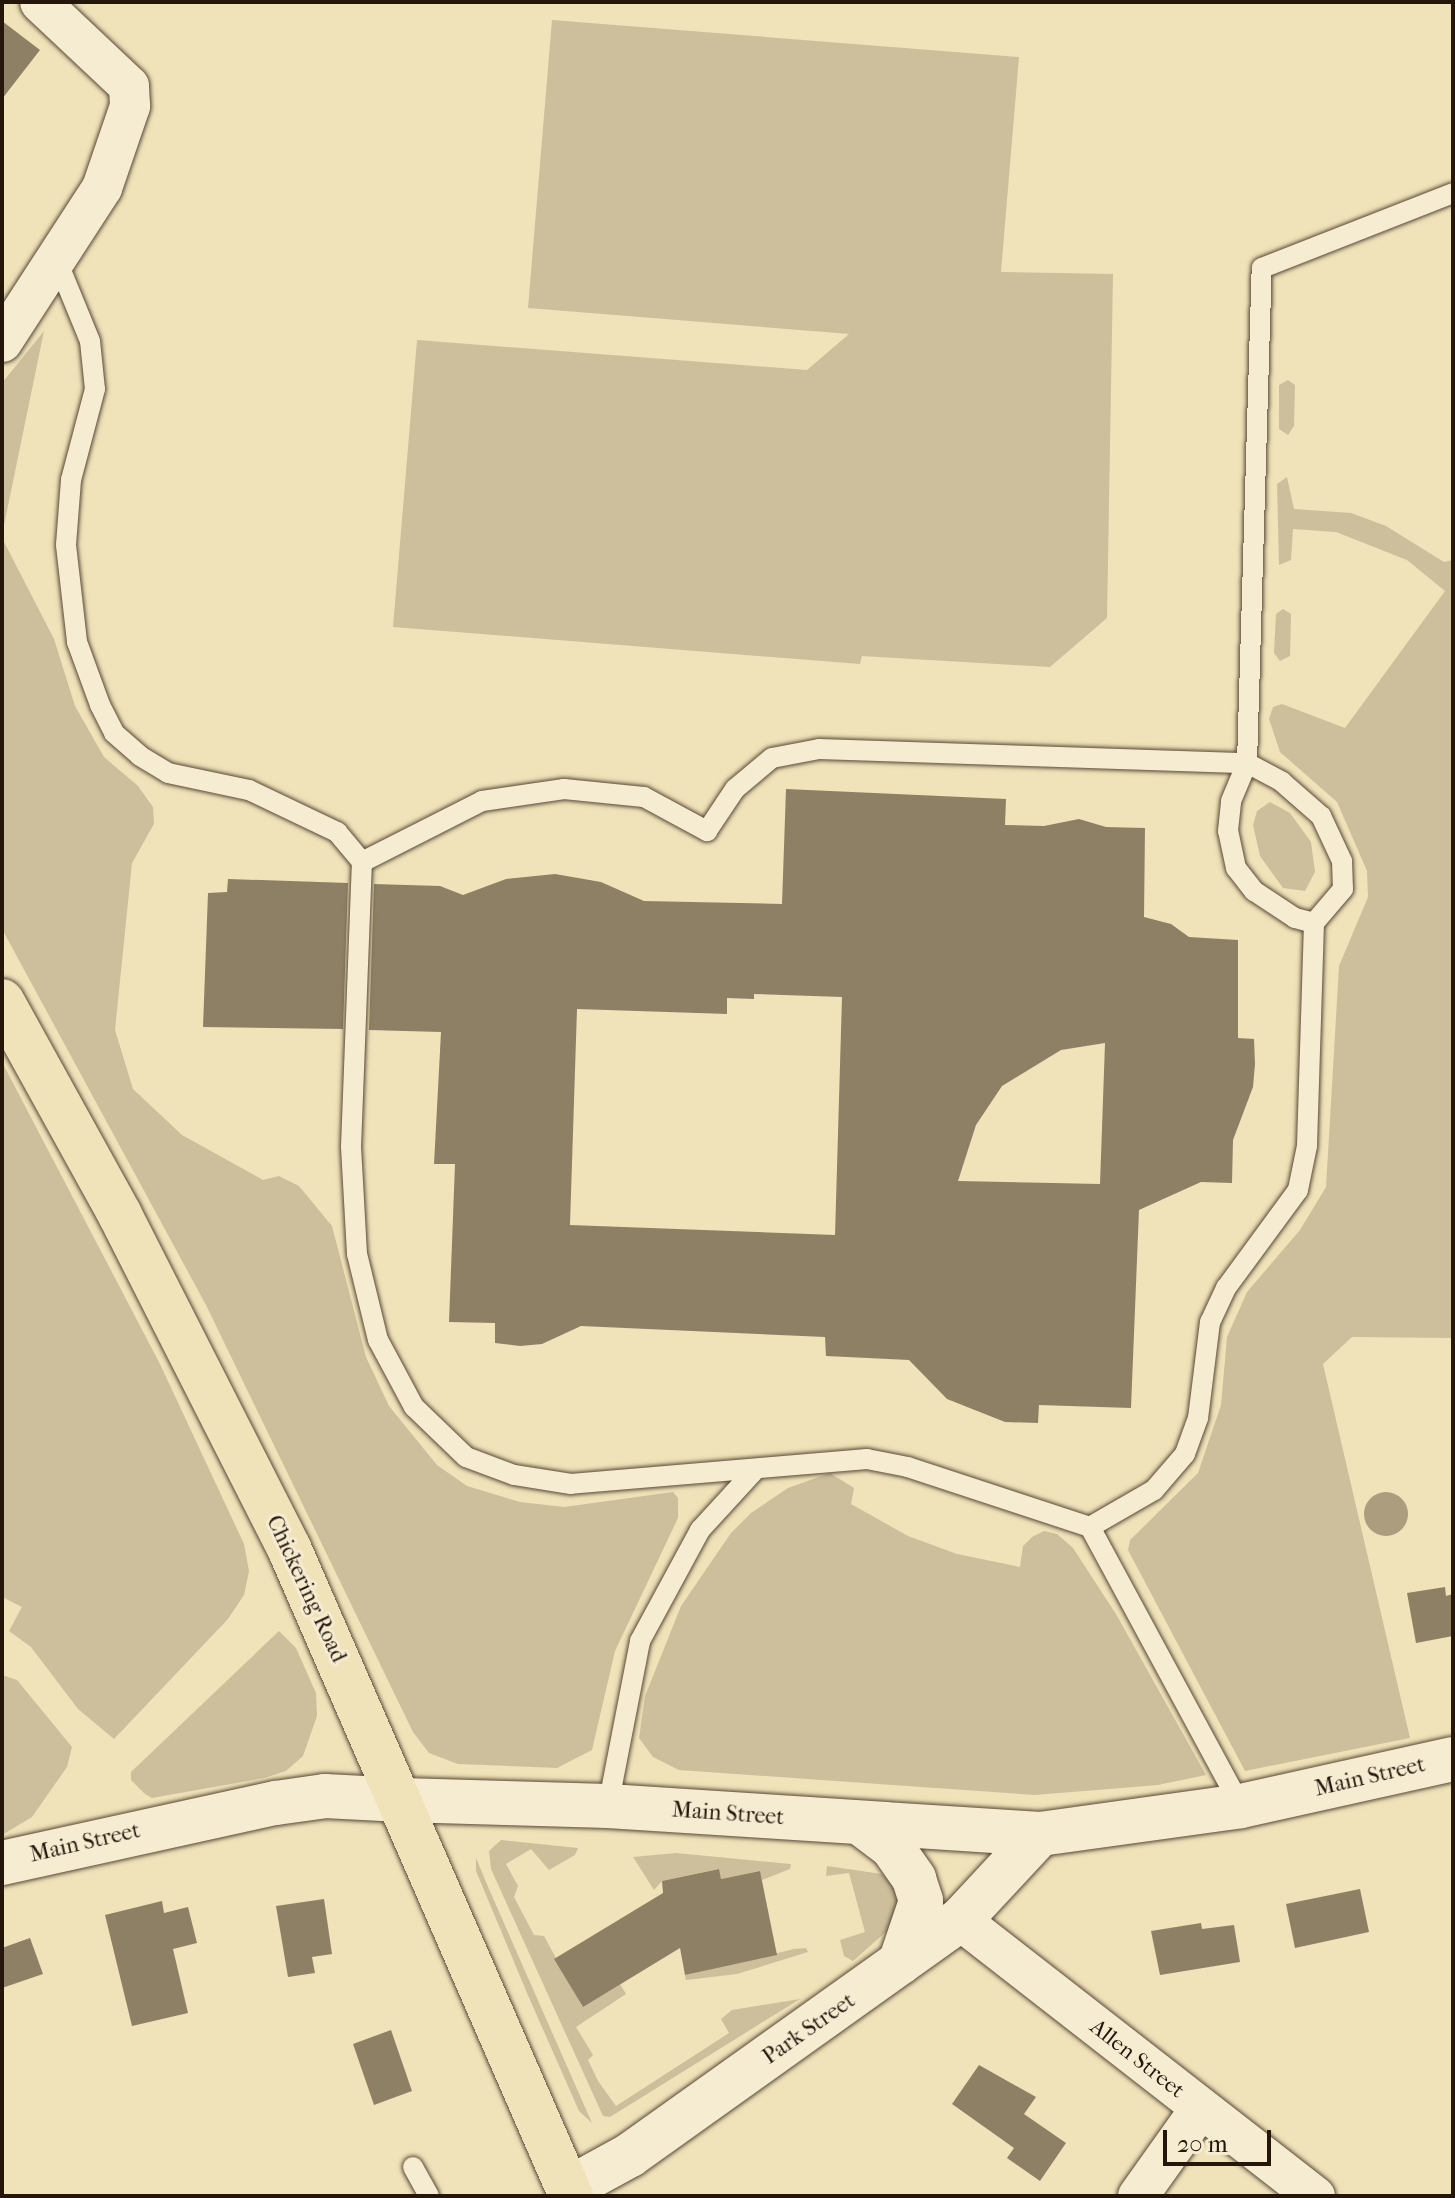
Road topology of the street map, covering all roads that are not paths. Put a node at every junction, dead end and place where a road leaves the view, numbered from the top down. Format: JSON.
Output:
{"nodes":[{"id":1,"x":40,"y":2,"type":"edge"},
{"id":2,"x":1453,"y":193,"type":"edge"},
{"id":3,"x":58,"y":263,"type":"junction"},
{"id":4,"x":2,"y":342,"type":"edge"},
{"id":5,"x":1247,"y":763,"type":"junction"},
{"id":6,"x":362,"y":862,"type":"junction"},
{"id":7,"x":1314,"y":923,"type":"junction"},
{"id":8,"x":2,"y":1001,"type":"edge"},
{"id":9,"x":755,"y":1470,"type":"junction"},
{"id":10,"x":1090,"y":1527,"type":"junction"},
{"id":11,"x":1453,"y":1759,"type":"edge"},
{"id":12,"x":402,"y":1800,"type":"junction"},
{"id":13,"x":608,"y":1806,"type":"junction"},
{"id":14,"x":1241,"y":1806,"type":"junction"},
{"id":15,"x":863,"y":1825,"type":"junction"},
{"id":16,"x":1040,"y":1834,"type":"junction"},
{"id":17,"x":2,"y":1863,"type":"edge"},
{"id":18,"x":960,"y":1920,"type":"junction"},
{"id":19,"x":900,"y":1963,"type":"junction"},
{"id":20,"x":1200,"y":2109,"type":"junction"},
{"id":21,"x":413,"y":2167,"type":"dead end"},
{"id":22,"x":565,"y":2194,"type":"edge"},
{"id":23,"x":429,"y":2196,"type":"edge"},
{"id":24,"x":1138,"y":2196,"type":"edge"},
{"id":25,"x":1315,"y":2196,"type":"edge"}],
"edges":[{"from":1,"to":3,"type":"street"},
{"from":2,"to":5,"type":"lane"},
{"from":3,"to":4,"type":"street"},
{"from":3,"to":6,"type":"lane"},
{"from":5,"to":6,"type":"lane"},
{"from":5,"to":7,"type":"lane"},
{"from":5,"to":7,"type":"lane"},
{"from":6,"to":9,"type":"lane"},
{"from":7,"to":10,"type":"lane"},
{"from":8,"to":12,"type":"main road","name":"Chickering Road"},
{"from":9,"to":10,"type":"lane"},
{"from":9,"to":13,"type":"lane"},
{"from":10,"to":14,"type":"lane"},
{"from":11,"to":14,"type":"main road","name":"Main Street"},
{"from":12,"to":13,"type":"main road","name":"Main Street"},
{"from":12,"to":17,"type":"main road","name":"Main Street"},
{"from":12,"to":22,"type":"main road","name":"Chickering Road"},
{"from":13,"to":15,"type":"main road","name":"Main Street"},
{"from":14,"to":16,"type":"main road","name":"Main Street"},
{"from":15,"to":16,"type":"main road","name":"Main Street"},
{"from":15,"to":19,"type":"main road"},
{"from":16,"to":18,"type":"main road","name":"Park Street"},
{"from":18,"to":19,"type":"main road","name":"Park Street"},
{"from":18,"to":20,"type":"street","name":"Allen Street"},
{"from":19,"to":22,"type":"main road","name":"Park Street"},
{"from":20,"to":24,"type":"street"},
{"from":20,"to":25,"type":"street","name":"Allen Street"},
{"from":21,"to":23,"type":"lane"}]}
